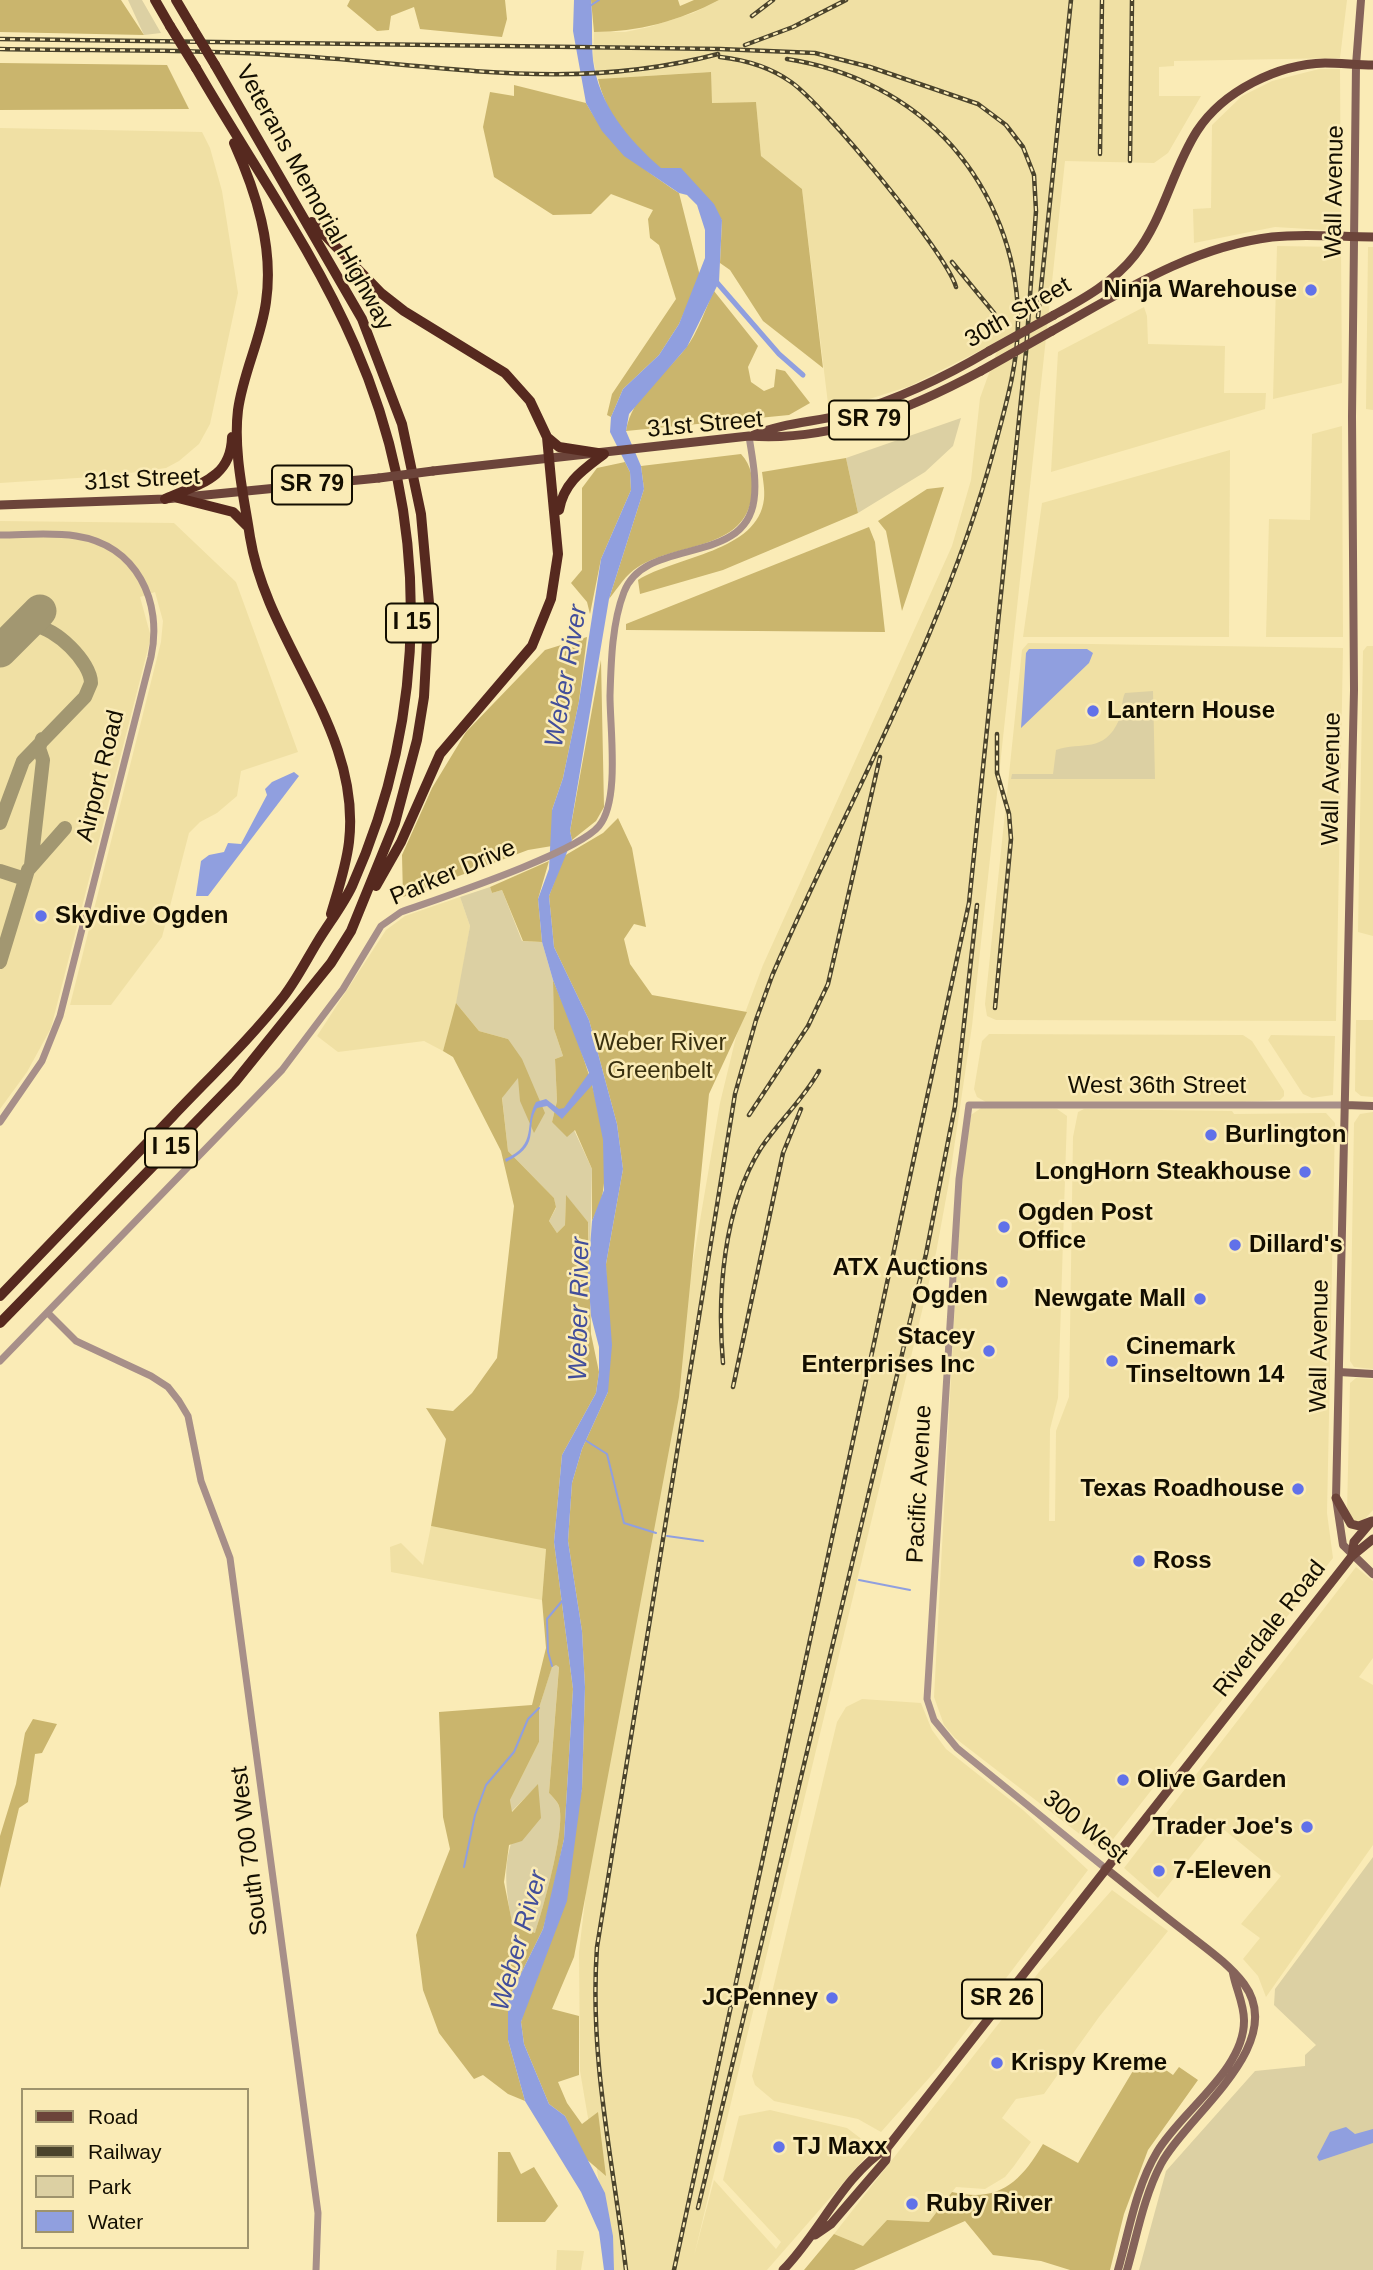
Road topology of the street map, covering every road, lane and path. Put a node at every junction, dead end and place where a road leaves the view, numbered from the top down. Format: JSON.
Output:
{"nodes":[{"id":1,"x":155,"y":0,"type":"edge"},
{"id":2,"x":176,"y":0,"type":"edge"},
{"id":3,"x":1362,"y":0,"type":"edge"},
{"id":4,"x":1356,"y":65,"type":"junction"},
{"id":5,"x":1373,"y":65,"type":"edge"},
{"id":6,"x":214,"y":99,"type":"junction"},
{"id":7,"x":297,"y":206,"type":"junction"},
{"id":8,"x":1354,"y":237,"type":"junction"},
{"id":9,"x":1373,"y":237,"type":"edge"},
{"id":10,"x":242,"y":390,"type":"junction"},
{"id":11,"x":749,"y":436,"type":"junction"},
{"id":12,"x":547,"y":437,"type":"junction"},
{"id":13,"x":604,"y":454,"type":"junction"},
{"id":14,"x":550,"y":460,"type":"junction"},
{"id":15,"x":244,"y":493,"type":"junction"},
{"id":16,"x":178,"y":498,"type":"junction"},
{"id":17,"x":165,"y":499,"type":"junction"},
{"id":18,"x":0,"y":505,"type":"edge"},
{"id":19,"x":557,"y":519,"type":"junction"},
{"id":20,"x":249,"y":527,"type":"junction"},
{"id":21,"x":0,"y":535,"type":"edge"},
{"id":22,"x":327,"y":927,"type":"junction"},
{"id":23,"x":351,"y":931,"type":"junction"},
{"id":24,"x":969,"y":1105,"type":"joint"},
{"id":25,"x":1345,"y":1105,"type":"junction"},
{"id":26,"x":1373,"y":1106,"type":"edge"},
{"id":27,"x":0,"y":1122,"type":"edge"},
{"id":28,"x":0,"y":1296,"type":"edge"},
{"id":29,"x":48,"y":1313,"type":"junction"},
{"id":30,"x":0,"y":1323,"type":"edge"},
{"id":31,"x":0,"y":1361,"type":"edge"},
{"id":32,"x":1339,"y":1372,"type":"junction"},
{"id":33,"x":1373,"y":1374,"type":"edge"},
{"id":34,"x":1336,"y":1498,"type":"junction"},
{"id":35,"x":1372,"y":1520,"type":"edge"},
{"id":36,"x":1373,"y":1539,"type":"edge"},
{"id":37,"x":1349,"y":1560,"type":"junction"},
{"id":38,"x":1373,"y":1574,"type":"edge"},
{"id":39,"x":927,"y":1699,"type":"joint"},
{"id":40,"x":1105,"y":1868,"type":"junction"},
{"id":41,"x":1233,"y":1973,"type":"junction"},
{"id":42,"x":316,"y":2270,"type":"edge"},
{"id":43,"x":783,"y":2270,"type":"edge"},
{"id":44,"x":1118,"y":2270,"type":"edge"},
{"id":45,"x":1127,"y":2270,"type":"edge"}],
"edges":[{"from":1,"to":6,"type":"highway","name":"Veterans Memorial Highway","number":"I 15","bridge":true},
{"from":2,"to":7,"type":"highway","name":"Veterans Memorial Highway","number":"I 15","bridge":true},
{"from":3,"to":4,"type":"main road","name":"Wall Avenue"},
{"from":4,"to":5,"type":"main road","name":"30th Street","number":"SR 79"},
{"from":4,"to":8,"type":"main road","name":"Wall Avenue"},
{"from":4,"to":11,"type":"main road","name":"30th Street","number":"SR 79","bridge":true},
{"from":6,"to":10,"type":"highway"},
{"from":6,"to":22,"type":"highway","name":"Veterans Memorial Highway","number":"I 15"},
{"from":7,"to":12,"type":"highway"},
{"from":7,"to":23,"type":"highway","name":"Veterans Memorial Highway","number":"I 15"},
{"from":8,"to":9,"type":"main road","name":"31st Street","number":"SR 79"},
{"from":8,"to":11,"type":"main road","name":"31st Street","number":"SR 79","bridge":true},
{"from":8,"to":25,"type":"main road","name":"Wall Avenue"},
{"from":10,"to":15,"type":"highway"},
{"from":10,"to":17,"type":"highway"},
{"from":11,"to":13,"type":"main road","name":"31st Street","number":"SR 79"},
{"from":11,"to":29,"type":"street","name":"Parker Drive"},
{"from":12,"to":13,"type":"highway"},
{"from":12,"to":14,"type":"highway"},
{"from":13,"to":14,"type":"main road","name":"31st Street","number":"SR 79"},
{"from":13,"to":19,"type":"highway"},
{"from":14,"to":15,"type":"main road","name":"31st Street","number":"SR 79","bridge":true},
{"from":14,"to":19,"type":"highway"},
{"from":15,"to":16,"type":"main road","name":"31st Street","number":"SR 79"},
{"from":15,"to":20,"type":"highway"},
{"from":16,"to":17,"type":"main road","name":"31st Street","number":"SR 79"},
{"from":16,"to":20,"type":"highway"},
{"from":17,"to":18,"type":"main road","name":"31st Street","number":"SR 79"},
{"from":19,"to":23,"type":"highway"},
{"from":20,"to":22,"type":"highway"},
{"from":21,"to":27,"type":"street","name":"Airport Road"},
{"from":22,"to":28,"type":"highway","name":"Veterans Memorial Highway","number":"I 15"},
{"from":23,"to":30,"type":"highway","name":"Veterans Memorial Highway","number":"I 15"},
{"from":24,"to":25,"type":"street","name":"West 36th Street"},
{"from":24,"to":39,"type":"street","name":"Pacific Avenue"},
{"from":25,"to":26,"type":"main road"},
{"from":25,"to":32,"type":"main road","name":"Wall Avenue"},
{"from":29,"to":31,"type":"street","name":"Parker Drive"},
{"from":29,"to":42,"type":"street","name":"South 700 West"},
{"from":32,"to":33,"type":"main road"},
{"from":32,"to":34,"type":"main road","name":"Wall Avenue"},
{"from":34,"to":35,"type":"main road"},
{"from":34,"to":37,"type":"main road","name":"Wall Avenue"},
{"from":35,"to":37,"type":"main road","name":"Riverdale Road","number":"SR 26"},
{"from":36,"to":37,"type":"main road","name":"Riverdale Road","number":"SR 26"},
{"from":37,"to":38,"type":"main road"},
{"from":37,"to":40,"type":"main road","name":"Riverdale Road","number":"SR 26"},
{"from":39,"to":40,"type":"street","name":"300 West"},
{"from":40,"to":41,"type":"main road","name":"300 West"},
{"from":40,"to":43,"type":"main road","number":"SR 26"},
{"from":41,"to":44,"type":"main road"},
{"from":41,"to":45,"type":"main road","name":"300 West"}]}
